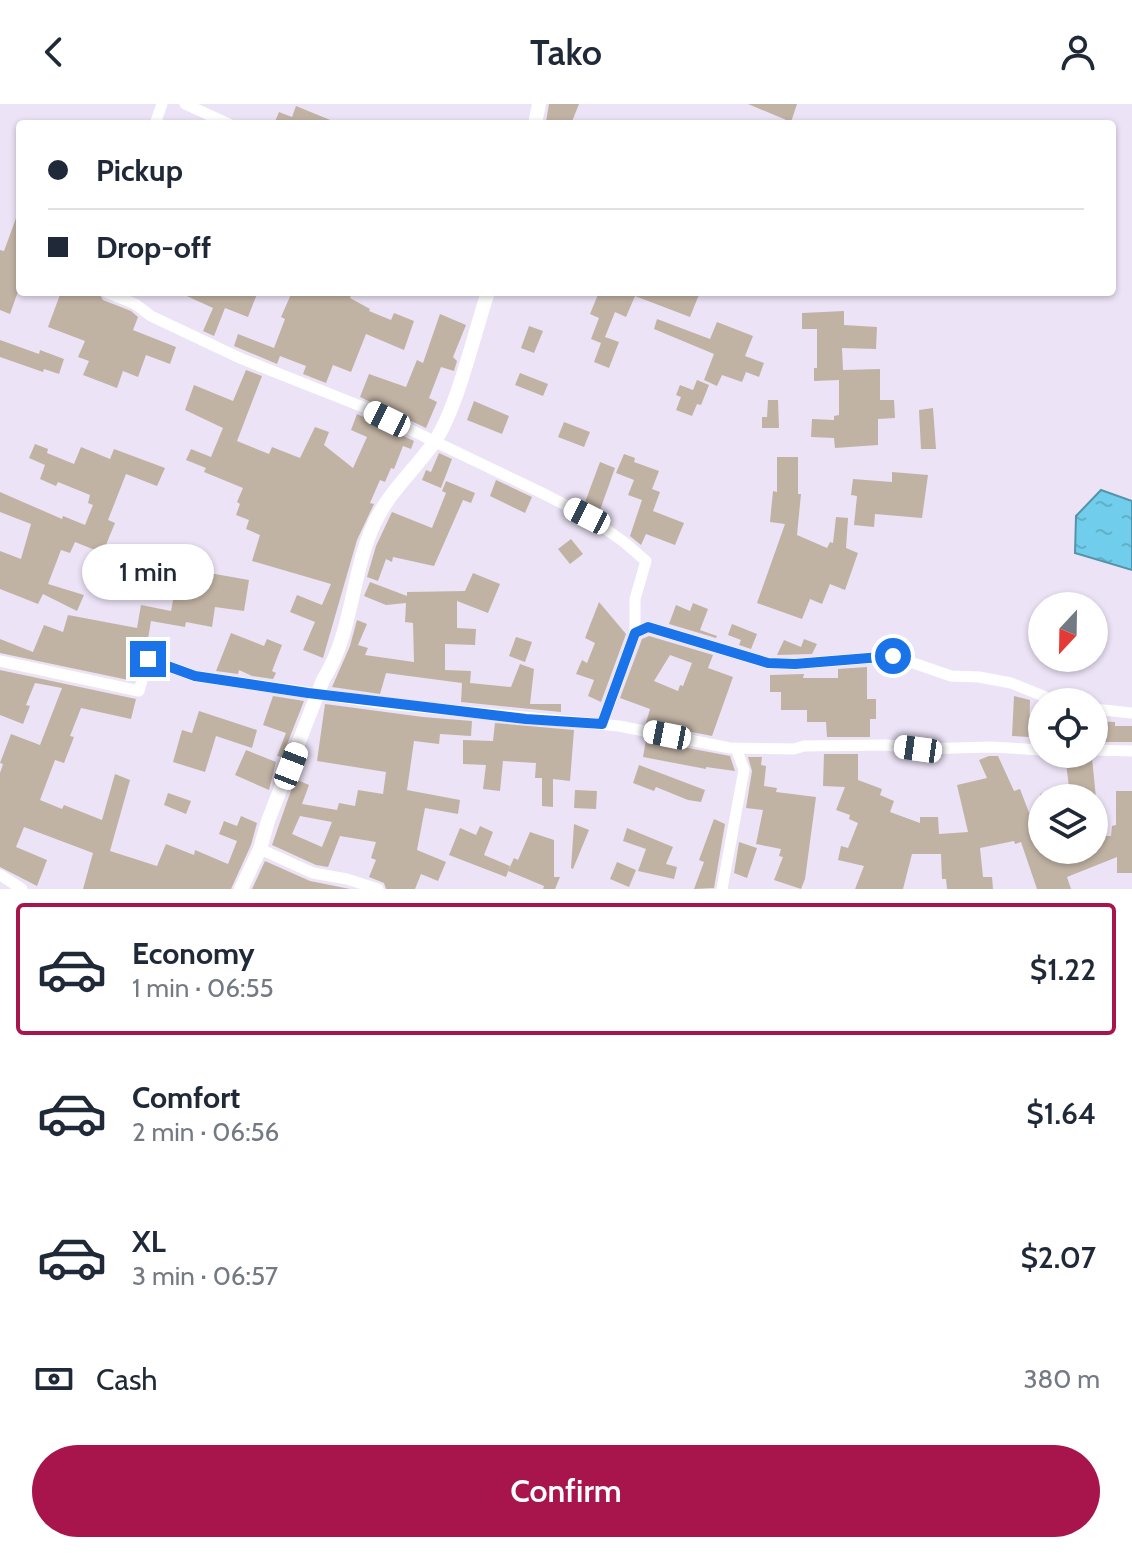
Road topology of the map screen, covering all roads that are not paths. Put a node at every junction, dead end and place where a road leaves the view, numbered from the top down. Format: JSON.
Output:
{"nodes":[{"id":1,"x":185,"y":104,"type":"edge"},
{"id":2,"x":199,"y":107,"type":"edge"},
{"id":3,"x":222,"y":120,"type":"edge"},
{"id":4,"x":116,"y":296,"type":"edge"},
{"id":5,"x":487,"y":296,"type":"edge"},
{"id":6,"x":434,"y":442,"type":"junction"},
{"id":7,"x":635,"y":633,"type":"junction"},
{"id":8,"x":0,"y":661,"type":"edge"},
{"id":9,"x":1028,"y":690,"type":"edge"},
{"id":10,"x":318,"y":694,"type":"junction"},
{"id":11,"x":1108,"y":710,"type":"edge"},
{"id":12,"x":1132,"y":713,"type":"edge"},
{"id":13,"x":602,"y":724,"type":"junction"},
{"id":14,"x":736,"y":748,"type":"junction"},
{"id":15,"x":1028,"y":749,"type":"edge"},
{"id":16,"x":1108,"y":750,"type":"edge"},
{"id":17,"x":1132,"y":751,"type":"edge"},
{"id":18,"x":260,"y":849,"type":"junction"},
{"id":19,"x":0,"y":875,"type":"edge"},
{"id":20,"x":22,"y":889,"type":"edge"},
{"id":21,"x":241,"y":889,"type":"edge"},
{"id":22,"x":378,"y":889,"type":"edge"},
{"id":23,"x":722,"y":889,"type":"edge"}],
"edges":[{"from":1,"to":2,"type":"street"},
{"from":2,"to":3,"type":"street"},
{"from":4,"to":6,"type":"street"},
{"from":5,"to":6,"type":"street"},
{"from":6,"to":7,"type":"street"},
{"from":6,"to":10,"type":"street"},
{"from":7,"to":9,"type":"street"},
{"from":7,"to":13,"type":"street"},
{"from":8,"to":10,"type":"street"},
{"from":10,"to":13,"type":"street"},
{"from":10,"to":18,"type":"street"},
{"from":11,"to":12,"type":"street"},
{"from":13,"to":14,"type":"street"},
{"from":14,"to":15,"type":"street"},
{"from":14,"to":23,"type":"street"},
{"from":16,"to":17,"type":"street"},
{"from":18,"to":21,"type":"street"},
{"from":18,"to":22,"type":"street"},
{"from":19,"to":20,"type":"street"}]}
